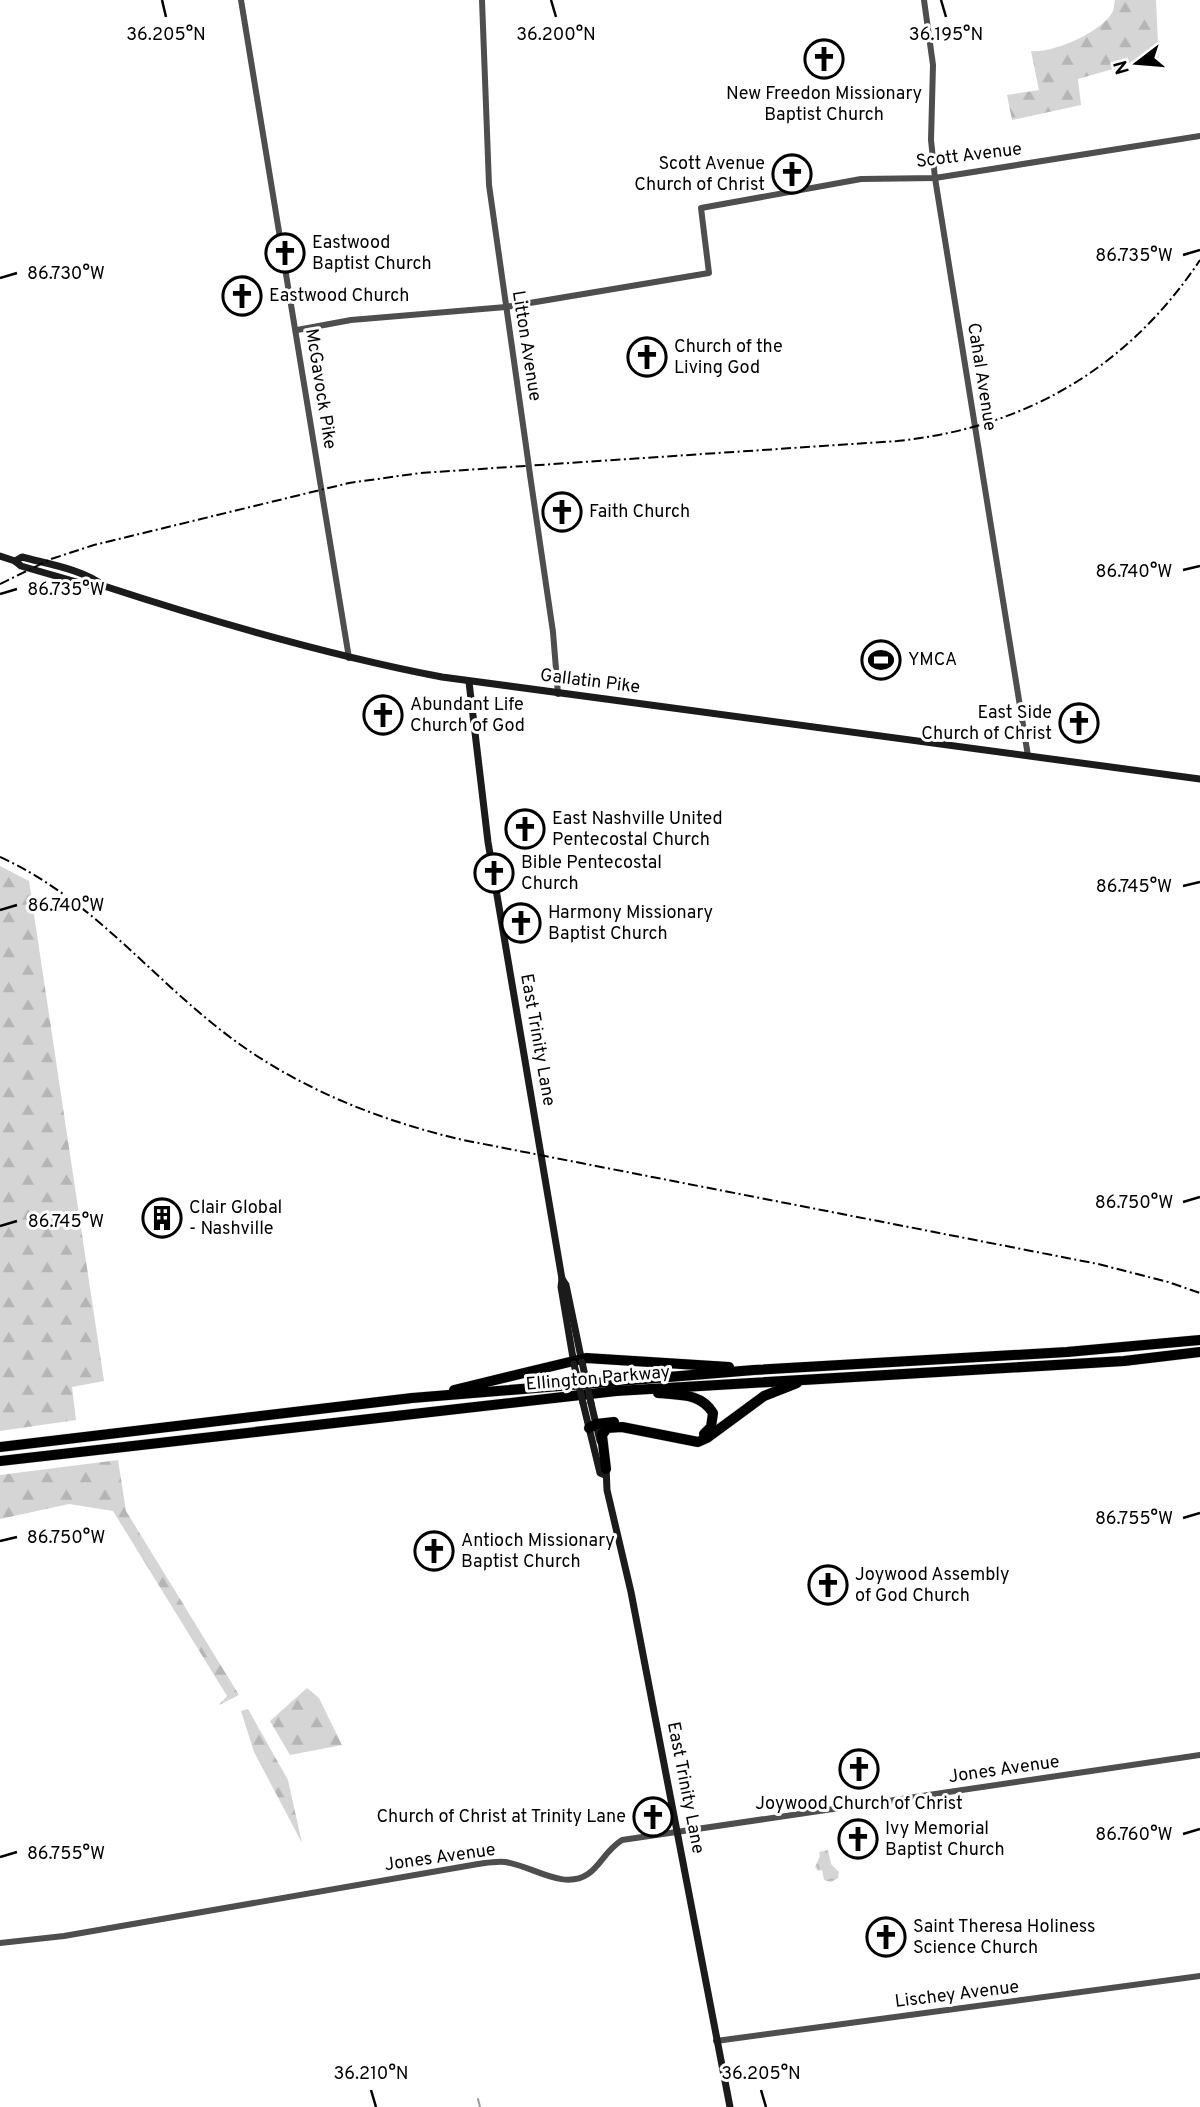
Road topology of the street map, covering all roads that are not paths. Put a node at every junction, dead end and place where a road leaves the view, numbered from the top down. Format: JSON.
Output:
{"nodes":[{"id":1,"x":241,"y":0,"type":"edge"},
{"id":2,"x":482,"y":0,"type":"edge"},
{"id":3,"x":924,"y":0,"type":"edge"},
{"id":4,"x":1200,"y":136,"type":"edge"},
{"id":5,"x":934,"y":178,"type":"junction"},
{"id":6,"x":506,"y":307,"type":"junction"},
{"id":7,"x":297,"y":330,"type":"junction"},
{"id":8,"x":0,"y":556,"type":"edge"},
{"id":9,"x":349,"y":657,"type":"junction"},
{"id":10,"x":469,"y":682,"type":"junction"},
{"id":11,"x":558,"y":694,"type":"junction"},
{"id":12,"x":1028,"y":756,"type":"junction"},
{"id":13,"x":1200,"y":779,"type":"edge"},
{"id":14,"x":1200,"y":1340,"type":"edge"},
{"id":15,"x":1200,"y":1352,"type":"edge"},
{"id":16,"x":578,"y":1362,"type":"junction"},
{"id":17,"x":754,"y":1370,"type":"junction"},
{"id":18,"x":811,"y":1379,"type":"junction"},
{"id":19,"x":616,"y":1391,"type":"junction"},
{"id":20,"x":412,"y":1398,"type":"junction"},
{"id":21,"x":597,"y":1428,"type":"junction"},
{"id":22,"x":0,"y":1447,"type":"edge"},
{"id":23,"x":0,"y":1461,"type":"edge"},
{"id":24,"x":606,"y":1472,"type":"junction"},
{"id":25,"x":1200,"y":1755,"type":"edge"},
{"id":26,"x":677,"y":1830,"type":"junction"},
{"id":27,"x":0,"y":1943,"type":"edge"},
{"id":28,"x":1200,"y":1976,"type":"edge"},
{"id":29,"x":716,"y":2041,"type":"junction"},
{"id":30,"x":730,"y":2107,"type":"edge"}],
"edges":[{"from":1,"to":7,"type":"street","name":"McGavock Pike"},
{"from":2,"to":6,"type":"street","name":"Litton Avenue"},
{"from":3,"to":5,"type":"street","name":"Cahal Avenue"},
{"from":4,"to":5,"type":"street","name":"Scott Avenue"},
{"from":5,"to":6,"type":"street","name":"Scott Avenue"},
{"from":5,"to":12,"type":"street","name":"Cahal Avenue"},
{"from":6,"to":7,"type":"street"},
{"from":6,"to":11,"type":"street","name":"Litton Avenue","bridge":true},
{"from":7,"to":9,"type":"street","name":"McGavock Pike"},
{"from":8,"to":9,"type":"main road","name":"Gallatin Pike"},
{"from":9,"to":10,"type":"main road","name":"Gallatin Pike"},
{"from":10,"to":11,"type":"main road","name":"Gallatin Pike"},
{"from":10,"to":16,"type":"main road","name":"East Trinity Lane"},
{"from":11,"to":12,"type":"main road","name":"Gallatin Pike"},
{"from":12,"to":13,"type":"main road","name":"Gallatin Pike"},
{"from":14,"to":17,"type":"highway","name":"Ellington Parkway"},
{"from":15,"to":18,"type":"highway","name":"Ellington Parkway"},
{"from":16,"to":17,"type":"highway"},
{"from":16,"to":20,"type":"highway"},
{"from":16,"to":21,"type":"main road","name":"East Trinity Lane","bridge":true},
{"from":17,"to":20,"type":"highway","name":"Ellington Parkway"},
{"from":18,"to":19,"type":"highway","name":"Ellington Parkway"},
{"from":18,"to":21,"type":"highway"},
{"from":19,"to":21,"type":"highway"},
{"from":19,"to":23,"type":"highway","name":"Ellington Parkway"},
{"from":20,"to":22,"type":"highway","name":"Ellington Parkway"},
{"from":21,"to":24,"type":"highway"},
{"from":21,"to":24,"type":"main road","name":"East Trinity Lane"},
{"from":24,"to":26,"type":"main road","name":"East Trinity Lane"},
{"from":25,"to":26,"type":"street","name":"Jones Avenue"},
{"from":26,"to":27,"type":"street","name":"Jones Avenue"},
{"from":26,"to":29,"type":"main road","name":"East Trinity Lane"},
{"from":28,"to":29,"type":"street","name":"Lischey Avenue"},
{"from":29,"to":30,"type":"main road","name":"East Trinity Lane"}]}
